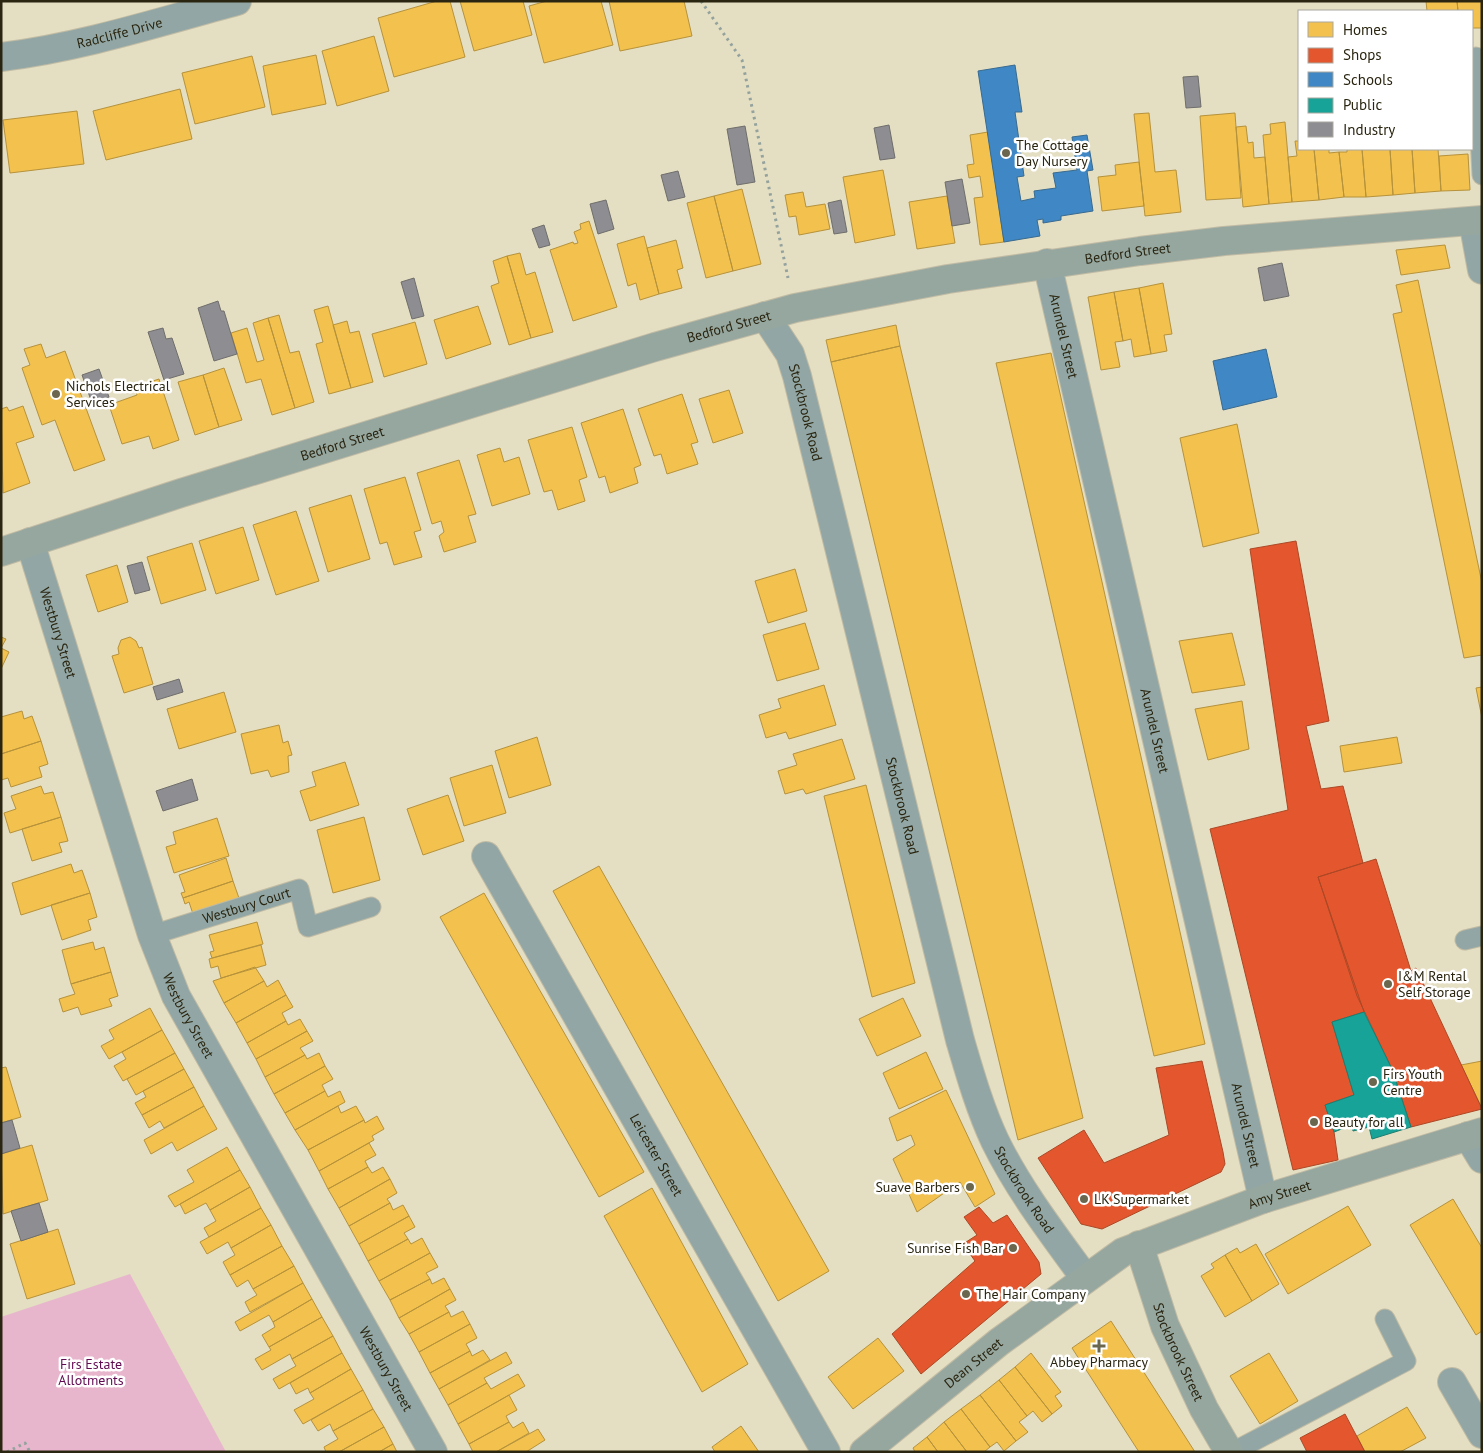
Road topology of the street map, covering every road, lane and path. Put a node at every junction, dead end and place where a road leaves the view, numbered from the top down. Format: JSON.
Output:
{"nodes":[{"id":1,"x":237,"y":1,"type":"edge"},
{"id":2,"x":701,"y":1,"type":"edge"},
{"id":3,"x":1,"y":57,"type":"edge"},
{"id":4,"x":1476,"y":57,"type":"dead end"},
{"id":5,"x":1482,"y":175,"type":"edge"},
{"id":6,"x":1477,"y":220,"type":"edge"},
{"id":7,"x":1047,"y":263,"type":"junction"},
{"id":8,"x":1482,"y":270,"type":"edge"},
{"id":9,"x":795,"y":308,"type":"junction"},
{"id":10,"x":765,"y":316,"type":"junction"},
{"id":11,"x":30,"y":542,"type":"junction"},
{"id":12,"x":1,"y":552,"type":"edge"},
{"id":13,"x":486,"y":856,"type":"dead end"},
{"id":14,"x":371,"y":907,"type":"dead end"},
{"id":15,"x":152,"y":936,"type":"junction"},
{"id":16,"x":1475,"y":1134,"type":"edge"},
{"id":17,"x":1482,"y":1159,"type":"edge"},
{"id":18,"x":1263,"y":1199,"type":"junction"},
{"id":19,"x":1139,"y":1245,"type":"junction"},
{"id":20,"x":1086,"y":1278,"type":"junction"},
{"id":21,"x":1385,"y":1319,"type":"dead end"},
{"id":22,"x":1452,"y":1382,"type":"dead end"},
{"id":23,"x":1482,"y":1434,"type":"edge"},
{"id":24,"x":7,"y":1452,"type":"edge"},
{"id":25,"x":30,"y":1452,"type":"edge"},
{"id":26,"x":432,"y":1452,"type":"edge"},
{"id":27,"x":826,"y":1452,"type":"edge"},
{"id":28,"x":864,"y":1452,"type":"edge"},
{"id":29,"x":1231,"y":1452,"type":"edge"}],
"edges":[{"from":1,"to":3,"type":"street","name":"Radcliffe Drive"},
{"from":2,"to":9,"type":"path"},
{"from":4,"to":5,"type":"lane"},
{"from":6,"to":7,"type":"street","name":"Bedford Street"},
{"from":6,"to":8,"type":"street"},
{"from":7,"to":9,"type":"street","name":"Bedford Street"},
{"from":7,"to":18,"type":"street","name":"Arundel Street"},
{"from":9,"to":10,"type":"street","name":"Bedford Street"},
{"from":10,"to":11,"type":"street","name":"Bedford Street"},
{"from":10,"to":20,"type":"street","name":"Stockbrook Road"},
{"from":11,"to":12,"type":"street","name":"Bedford Street"},
{"from":11,"to":15,"type":"street","name":"Westbury Street"},
{"from":13,"to":27,"type":"street","name":"Leicester Street"},
{"from":14,"to":15,"type":"lane","name":"Westbury Court"},
{"from":15,"to":26,"type":"street","name":"Westbury Street"},
{"from":16,"to":17,"type":"street"},
{"from":16,"to":18,"type":"street","name":"Amy Street"},
{"from":18,"to":19,"type":"street","name":"Amy Street"},
{"from":19,"to":20,"type":"street","name":"Amy Street"},
{"from":19,"to":29,"type":"street","name":"Stockbrook Street"},
{"from":20,"to":28,"type":"street","name":"Dean Street"},
{"from":21,"to":29,"type":"lane"},
{"from":22,"to":23,"type":"street"},
{"from":24,"to":25,"type":"path"}]}
